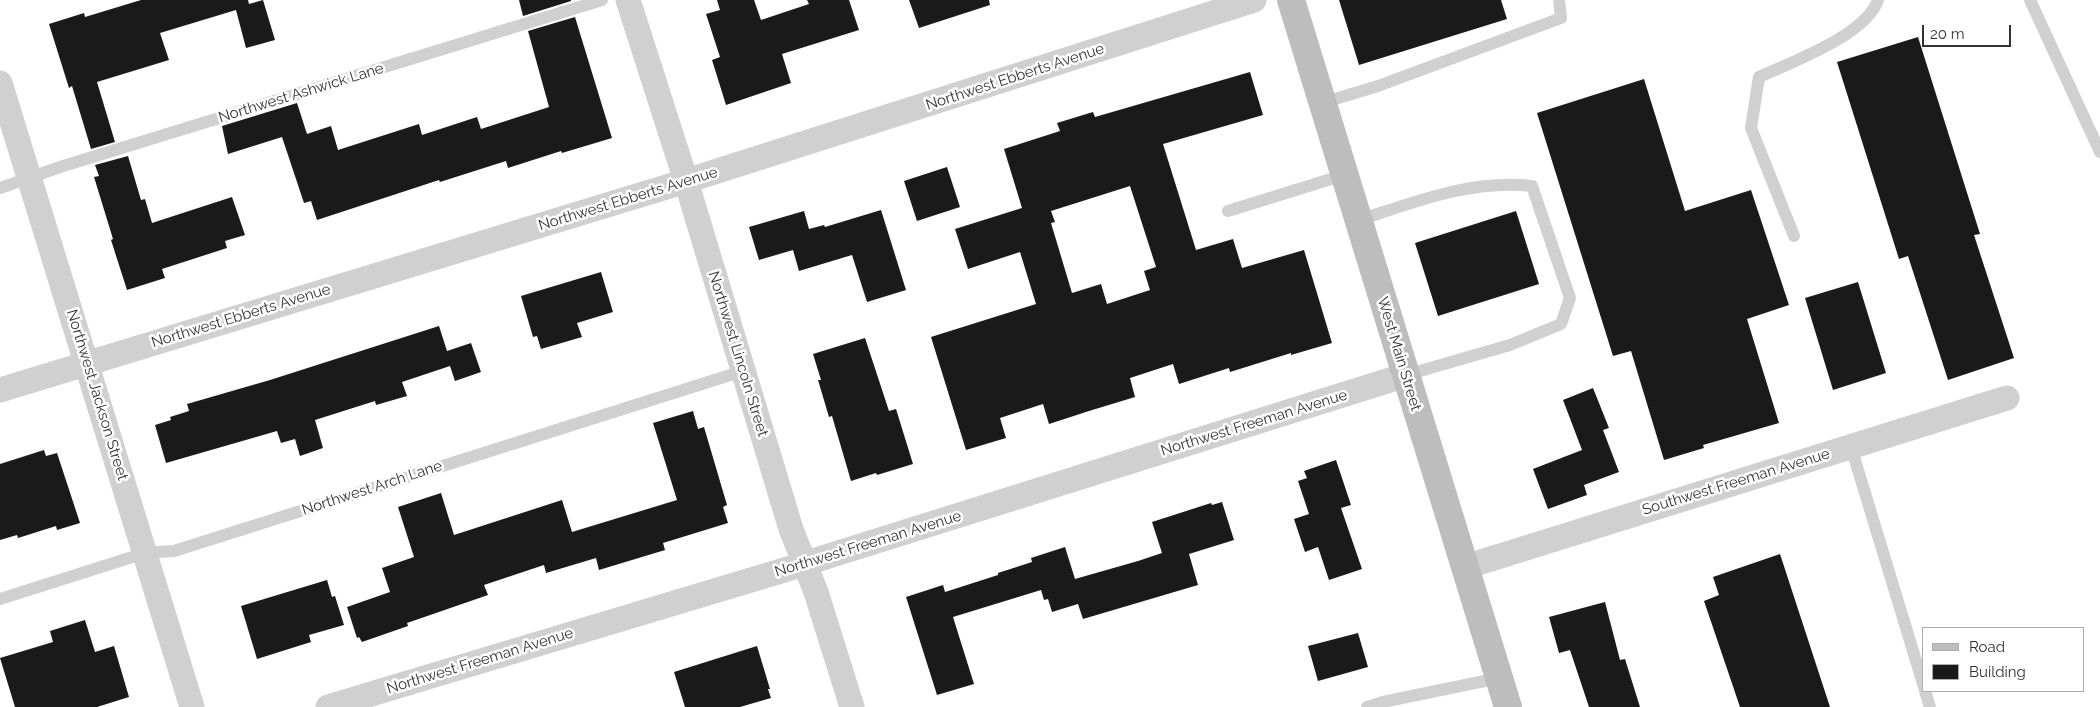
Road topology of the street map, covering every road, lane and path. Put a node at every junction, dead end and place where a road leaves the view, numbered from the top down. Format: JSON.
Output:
{"nodes":[{"id":1,"x":602,"y":0,"type":"edge"},
{"id":2,"x":628,"y":0,"type":"edge"},
{"id":3,"x":1254,"y":0,"type":"edge"},
{"id":4,"x":1291,"y":0,"type":"edge"},
{"id":5,"x":1559,"y":0,"type":"edge"},
{"id":6,"x":1878,"y":0,"type":"edge"},
{"id":7,"x":2030,"y":0,"type":"edge"},
{"id":8,"x":0,"y":83,"type":"edge"},
{"id":9,"x":1322,"y":102,"type":"junction"},
{"id":10,"x":2100,"y":152,"type":"edge"},
{"id":11,"x":1344,"y":175,"type":"junction"},
{"id":12,"x":29,"y":178,"type":"junction"},
{"id":13,"x":686,"y":181,"type":"junction"},
{"id":14,"x":0,"y":188,"type":"edge"},
{"id":15,"x":1228,"y":212,"type":"dead end"},
{"id":16,"x":1358,"y":220,"type":"junction"},
{"id":17,"x":1794,"y":236,"type":"dead end"},
{"id":18,"x":87,"y":363,"type":"junction"},
{"id":19,"x":743,"y":371,"type":"junction"},
{"id":20,"x":1406,"y":375,"type":"junction"},
{"id":21,"x":0,"y":390,"type":"edge"},
{"id":22,"x":2007,"y":398,"type":"dead end"},
{"id":23,"x":1851,"y":447,"type":"junction"},
{"id":24,"x":146,"y":553,"type":"junction"},
{"id":25,"x":804,"y":564,"type":"junction"},
{"id":26,"x":1465,"y":567,"type":"junction"},
{"id":27,"x":0,"y":599,"type":"edge"},
{"id":28,"x":1499,"y":678,"type":"junction"},
{"id":29,"x":1922,"y":680,"type":"edge"},
{"id":30,"x":1925,"y":692,"type":"edge"},
{"id":31,"x":192,"y":707,"type":"edge"},
{"id":32,"x":328,"y":707,"type":"edge"},
{"id":33,"x":852,"y":707,"type":"edge"},
{"id":34,"x":1367,"y":707,"type":"edge"},
{"id":35,"x":1508,"y":707,"type":"edge"},
{"id":36,"x":1930,"y":707,"type":"edge"}],
"edges":[{"from":1,"to":12,"type":"lane","name":"Northwest Ashwick Lane"},
{"from":2,"to":13,"type":"street","name":"Northwest Lincoln Street"},
{"from":3,"to":13,"type":"street","name":"Northwest Ebberts Avenue"},
{"from":4,"to":9,"type":"street","name":"West Main Street"},
{"from":5,"to":9,"type":"lane"},
{"from":6,"to":17,"type":"lane"},
{"from":7,"to":10,"type":"lane"},
{"from":8,"to":12,"type":"street","name":"Northwest Jackson Street"},
{"from":9,"to":11,"type":"street","name":"West Main Street"},
{"from":11,"to":15,"type":"lane"},
{"from":11,"to":16,"type":"street","name":"West Main Street"},
{"from":12,"to":14,"type":"lane","name":"Northwest Ashwick Lane"},
{"from":12,"to":18,"type":"street","name":"Northwest Jackson Street"},
{"from":13,"to":18,"type":"street","name":"Northwest Ebberts Avenue"},
{"from":13,"to":19,"type":"street","name":"Northwest Lincoln Street"},
{"from":16,"to":20,"type":"street","name":"West Main Street"},
{"from":16,"to":20,"type":"lane"},
{"from":18,"to":21,"type":"street","name":"Northwest Ebberts Avenue"},
{"from":18,"to":24,"type":"street","name":"Northwest Jackson Street"},
{"from":19,"to":24,"type":"lane","name":"Northwest Arch Lane"},
{"from":19,"to":25,"type":"street","name":"Northwest Lincoln Street"},
{"from":20,"to":25,"type":"street","name":"Northwest Freeman Avenue"},
{"from":20,"to":26,"type":"street","name":"West Main Street"},
{"from":22,"to":23,"type":"street","name":"Southwest Freeman Avenue"},
{"from":23,"to":26,"type":"street","name":"Southwest Freeman Avenue"},
{"from":23,"to":29,"type":"lane"},
{"from":24,"to":27,"type":"lane","name":"Northwest Arch Lane"},
{"from":24,"to":31,"type":"street","name":"Northwest Jackson Street"},
{"from":25,"to":32,"type":"street","name":"Northwest Freeman Avenue"},
{"from":25,"to":33,"type":"street","name":"Northwest Lincoln Street"},
{"from":26,"to":28,"type":"street","name":"West Main Street"},
{"from":28,"to":34,"type":"lane"},
{"from":28,"to":35,"type":"street","name":"West Main Street"},
{"from":30,"to":36,"type":"lane"}]}
